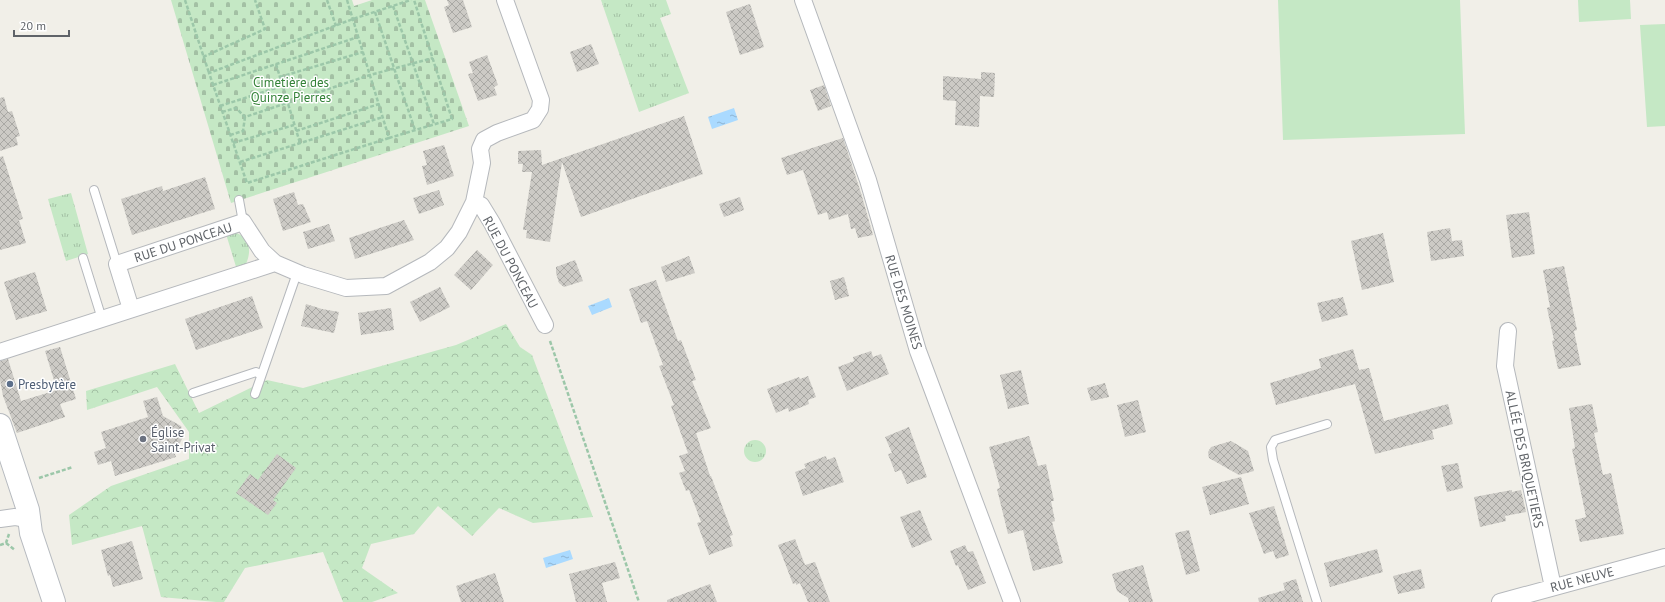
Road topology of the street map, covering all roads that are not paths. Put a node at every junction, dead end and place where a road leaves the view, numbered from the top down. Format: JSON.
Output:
{"nodes":[{"id":1,"x":505,"y":0,"type":"edge"},
{"id":2,"x":803,"y":0,"type":"edge"},
{"id":3,"x":94,"y":190,"type":"dead end"},
{"id":4,"x":239,"y":200,"type":"dead end"},
{"id":5,"x":474,"y":202,"type":"junction"},
{"id":6,"x":243,"y":222,"type":"junction"},
{"id":7,"x":83,"y":258,"type":"dead end"},
{"id":8,"x":275,"y":263,"type":"junction"},
{"id":9,"x":117,"y":264,"type":"junction"},
{"id":10,"x":297,"y":273,"type":"junction"},
{"id":11,"x":131,"y":309,"type":"junction"},
{"id":12,"x":102,"y":319,"type":"junction"},
{"id":13,"x":544,"y":325,"type":"road end"},
{"id":14,"x":1508,"y":331,"type":"dead end"},
{"id":15,"x":0,"y":352,"type":"edge"},
{"id":16,"x":262,"y":375,"type":"junction"},
{"id":17,"x":193,"y":393,"type":"dead end"},
{"id":18,"x":255,"y":394,"type":"dead end"},
{"id":19,"x":1327,"y":424,"type":"dead end"},
{"id":20,"x":0,"y":425,"type":"edge"},
{"id":21,"x":0,"y":519,"type":"edge"},
{"id":22,"x":30,"y":520,"type":"junction"},
{"id":23,"x":1665,"y":557,"type":"edge"},
{"id":24,"x":1552,"y":587,"type":"junction"},
{"id":25,"x":54,"y":602,"type":"edge"},
{"id":26,"x":64,"y":602,"type":"edge"},
{"id":27,"x":1012,"y":602,"type":"edge"},
{"id":28,"x":1317,"y":602,"type":"edge"},
{"id":29,"x":1500,"y":602,"type":"edge"}],
"edges":[{"from":1,"to":5,"type":"street","name":"RUE DU PONCEAU"},
{"from":2,"to":27,"type":"street","name":"RUE DES MOINES"},
{"from":3,"to":9,"type":"lane"},
{"from":4,"to":6,"type":"lane"},
{"from":5,"to":10,"type":"street","name":"RUE DU PONCEAU"},
{"from":5,"to":13,"type":"street","name":"RUE DU PONCEAU"},
{"from":6,"to":8,"type":"street","name":"RUE DU PONCEAU"},
{"from":6,"to":9,"type":"street","name":"RUE DU PONCEAU"},
{"from":7,"to":12,"type":"lane"},
{"from":8,"to":10,"type":"street","name":"RUE DU PONCEAU"},
{"from":8,"to":11,"type":"street"},
{"from":9,"to":11,"type":"street","name":"RUE DU PONCEAU"},
{"from":10,"to":16,"type":"lane"},
{"from":11,"to":12,"type":"street"},
{"from":12,"to":15,"type":"street"},
{"from":14,"to":24,"type":"street","name":"ALLÉE DES BRIQUETIERS"},
{"from":16,"to":17,"type":"lane"},
{"from":16,"to":18,"type":"lane"},
{"from":19,"to":28,"type":"lane"},
{"from":20,"to":22,"type":"main road"},
{"from":21,"to":22,"type":"street"},
{"from":22,"to":25,"type":"main road"},
{"from":22,"to":26,"type":"main road"},
{"from":23,"to":24,"type":"street","name":"RUE NEUVE"},
{"from":24,"to":29,"type":"street","name":"RUE NEUVE"}]}
